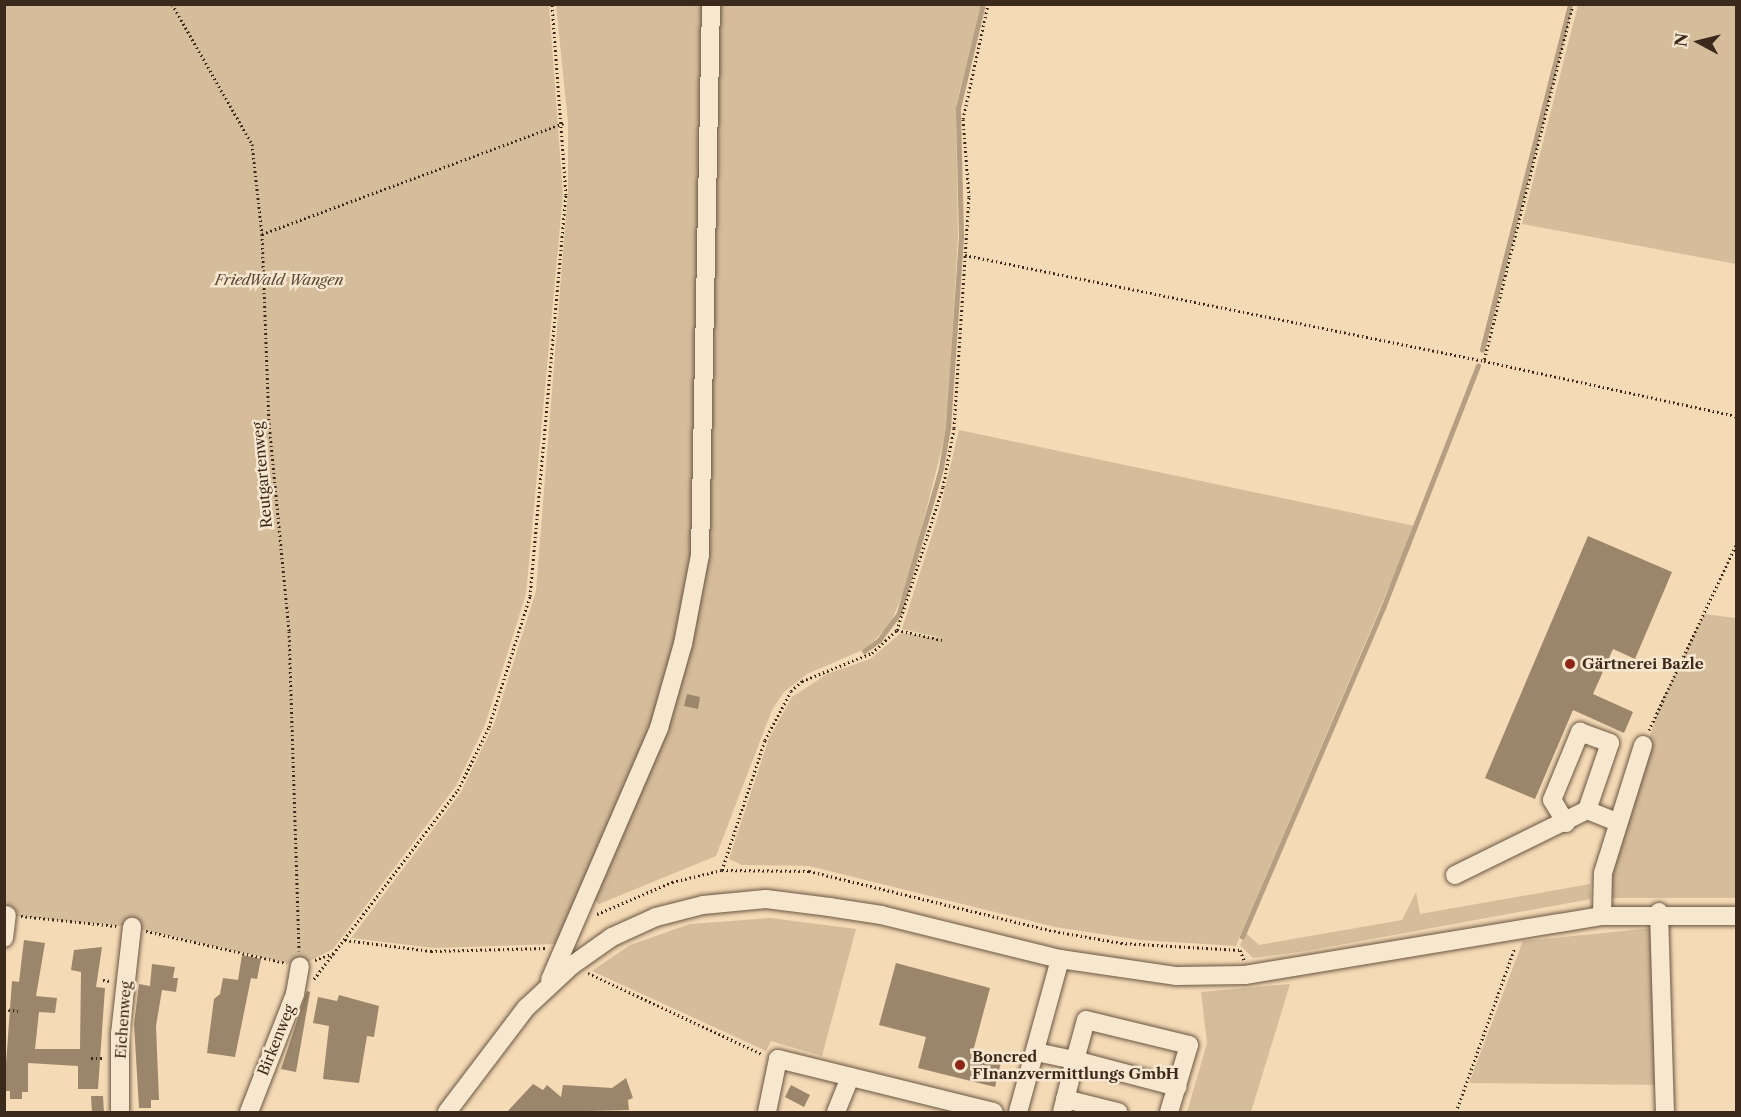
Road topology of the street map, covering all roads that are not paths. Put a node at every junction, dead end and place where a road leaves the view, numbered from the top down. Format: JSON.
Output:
{"nodes":[{"id":1,"x":711,"y":4,"type":"edge"},
{"id":2,"x":1643,"y":745,"type":"road end"},
{"id":3,"x":1587,"y":810,"type":"junction"},
{"id":4,"x":1617,"y":822,"type":"junction"},
{"id":5,"x":1566,"y":824,"type":"junction"},
{"id":6,"x":1455,"y":875,"type":"dead end"},
{"id":7,"x":1659,"y":912,"type":"junction"},
{"id":8,"x":7,"y":915,"type":"road end"},
{"id":9,"x":1602,"y":916,"type":"junction"},
{"id":10,"x":1737,"y":916,"type":"edge"},
{"id":11,"x":132,"y":927,"type":"road end"},
{"id":12,"x":4,"y":938,"type":"edge"},
{"id":13,"x":1060,"y":959,"type":"junction"},
{"id":14,"x":300,"y":966,"type":"road end"},
{"id":15,"x":547,"y":986,"type":"junction"},
{"id":16,"x":1036,"y":1052,"type":"junction"},
{"id":17,"x":1075,"y":1060,"type":"junction"},
{"id":18,"x":850,"y":1077,"type":"junction"},
{"id":19,"x":1177,"y":1087,"type":"junction"},
{"id":20,"x":1064,"y":1106,"type":"edge"},
{"id":21,"x":120,"y":1113,"type":"edge"},
{"id":22,"x":249,"y":1113,"type":"edge"},
{"id":23,"x":447,"y":1113,"type":"edge"},
{"id":24,"x":767,"y":1113,"type":"edge"},
{"id":25,"x":836,"y":1113,"type":"edge"},
{"id":26,"x":994,"y":1113,"type":"edge"},
{"id":27,"x":1018,"y":1113,"type":"edge"},
{"id":28,"x":1118,"y":1113,"type":"edge"},
{"id":29,"x":1169,"y":1113,"type":"edge"},
{"id":30,"x":1665,"y":1113,"type":"edge"}],
"edges":[{"from":1,"to":15,"type":"street"},
{"from":2,"to":4,"type":"street"},
{"from":3,"to":4,"type":"street"},
{"from":3,"to":5,"type":"street"},
{"from":3,"to":5,"type":"street"},
{"from":4,"to":9,"type":"street"},
{"from":5,"to":6,"type":"street"},
{"from":7,"to":9,"type":"street"},
{"from":7,"to":10,"type":"street"},
{"from":7,"to":30,"type":"street"},
{"from":8,"to":12,"type":"street"},
{"from":9,"to":13,"type":"street"},
{"from":11,"to":21,"type":"street","name":"Eichenweg"},
{"from":13,"to":15,"type":"street"},
{"from":13,"to":16,"type":"street"},
{"from":14,"to":22,"type":"street","name":"Birkenweg"},
{"from":15,"to":23,"type":"street"},
{"from":16,"to":17,"type":"street"},
{"from":16,"to":27,"type":"street"},
{"from":17,"to":19,"type":"street"},
{"from":17,"to":19,"type":"street"},
{"from":17,"to":20,"type":"street"},
{"from":18,"to":24,"type":"street"},
{"from":18,"to":25,"type":"street"},
{"from":18,"to":26,"type":"street"},
{"from":19,"to":29,"type":"street"},
{"from":20,"to":28,"type":"street"}]}
